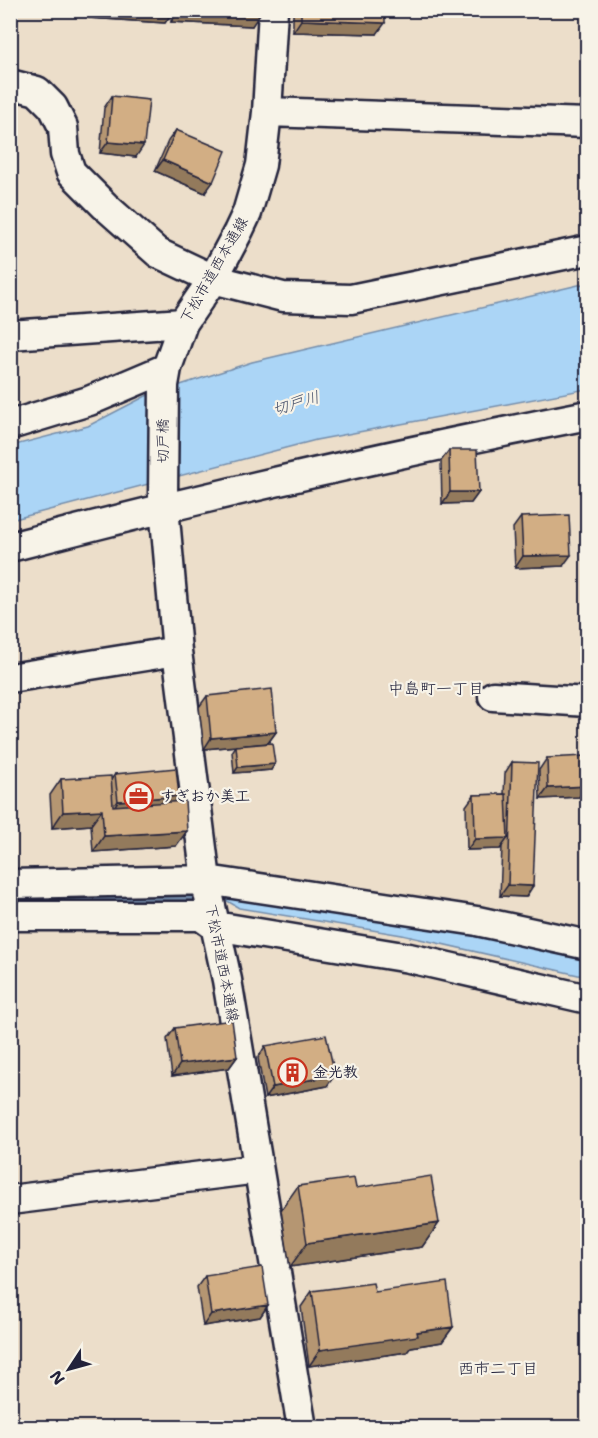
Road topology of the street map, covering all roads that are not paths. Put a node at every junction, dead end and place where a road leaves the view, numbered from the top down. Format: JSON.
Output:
{"nodes":[{"id":1,"x":273,"y":10,"type":"edge"},
{"id":2,"x":10,"y":84,"type":"edge"},
{"id":3,"x":267,"y":112,"type":"junction"},
{"id":4,"x":588,"y":123,"type":"edge"},
{"id":5,"x":588,"y":250,"type":"edge"},
{"id":6,"x":213,"y":279,"type":"junction"},
{"id":7,"x":183,"y":323,"type":"junction"},
{"id":8,"x":10,"y":335,"type":"edge"},
{"id":9,"x":165,"y":377,"type":"junction"},
{"id":10,"x":588,"y":415,"type":"edge"},
{"id":11,"x":10,"y":425,"type":"edge"},
{"id":12,"x":164,"y":502,"type":"junction"},
{"id":13,"x":10,"y":548,"type":"edge"},
{"id":14,"x":177,"y":651,"type":"junction"},
{"id":15,"x":10,"y":678,"type":"edge"},
{"id":16,"x":493,"y":696,"type":"dead end"},
{"id":17,"x":588,"y":702,"type":"edge"},
{"id":18,"x":10,"y":884,"type":"edge"},
{"id":19,"x":210,"y":901,"type":"junction"},
{"id":20,"x":10,"y":915,"type":"edge"},
{"id":21,"x":588,"y":945,"type":"edge"},
{"id":22,"x":588,"y":999,"type":"edge"},
{"id":23,"x":258,"y":1169,"type":"junction"},
{"id":24,"x":10,"y":1200,"type":"edge"},
{"id":25,"x":302,"y":1428,"type":"edge"}],
"edges":[{"from":1,"to":3,"type":"street","name":"下松市道西本通線"},
{"from":2,"to":6,"type":"street"},
{"from":3,"to":4,"type":"street"},
{"from":3,"to":6,"type":"street","name":"下松市道西本通線"},
{"from":5,"to":6,"type":"street"},
{"from":6,"to":7,"type":"street","name":"下松市道西本通線"},
{"from":7,"to":8,"type":"street"},
{"from":7,"to":9,"type":"street","name":"下松市道西本通線"},
{"from":9,"to":11,"type":"street"},
{"from":9,"to":12,"type":"street","name":"切戸橋"},
{"from":10,"to":12,"type":"street"},
{"from":12,"to":13,"type":"street"},
{"from":12,"to":14,"type":"street","name":"下松市道西本通線"},
{"from":14,"to":15,"type":"street"},
{"from":14,"to":19,"type":"street","name":"下松市道西本通線"},
{"from":16,"to":17,"type":"street"},
{"from":18,"to":19,"type":"street"},
{"from":19,"to":20,"type":"street"},
{"from":19,"to":21,"type":"street"},
{"from":19,"to":22,"type":"street"},
{"from":19,"to":23,"type":"street","name":"下松市道西本通線"},
{"from":23,"to":24,"type":"street"},
{"from":23,"to":25,"type":"street","name":"下松市道西本通線"}]}
